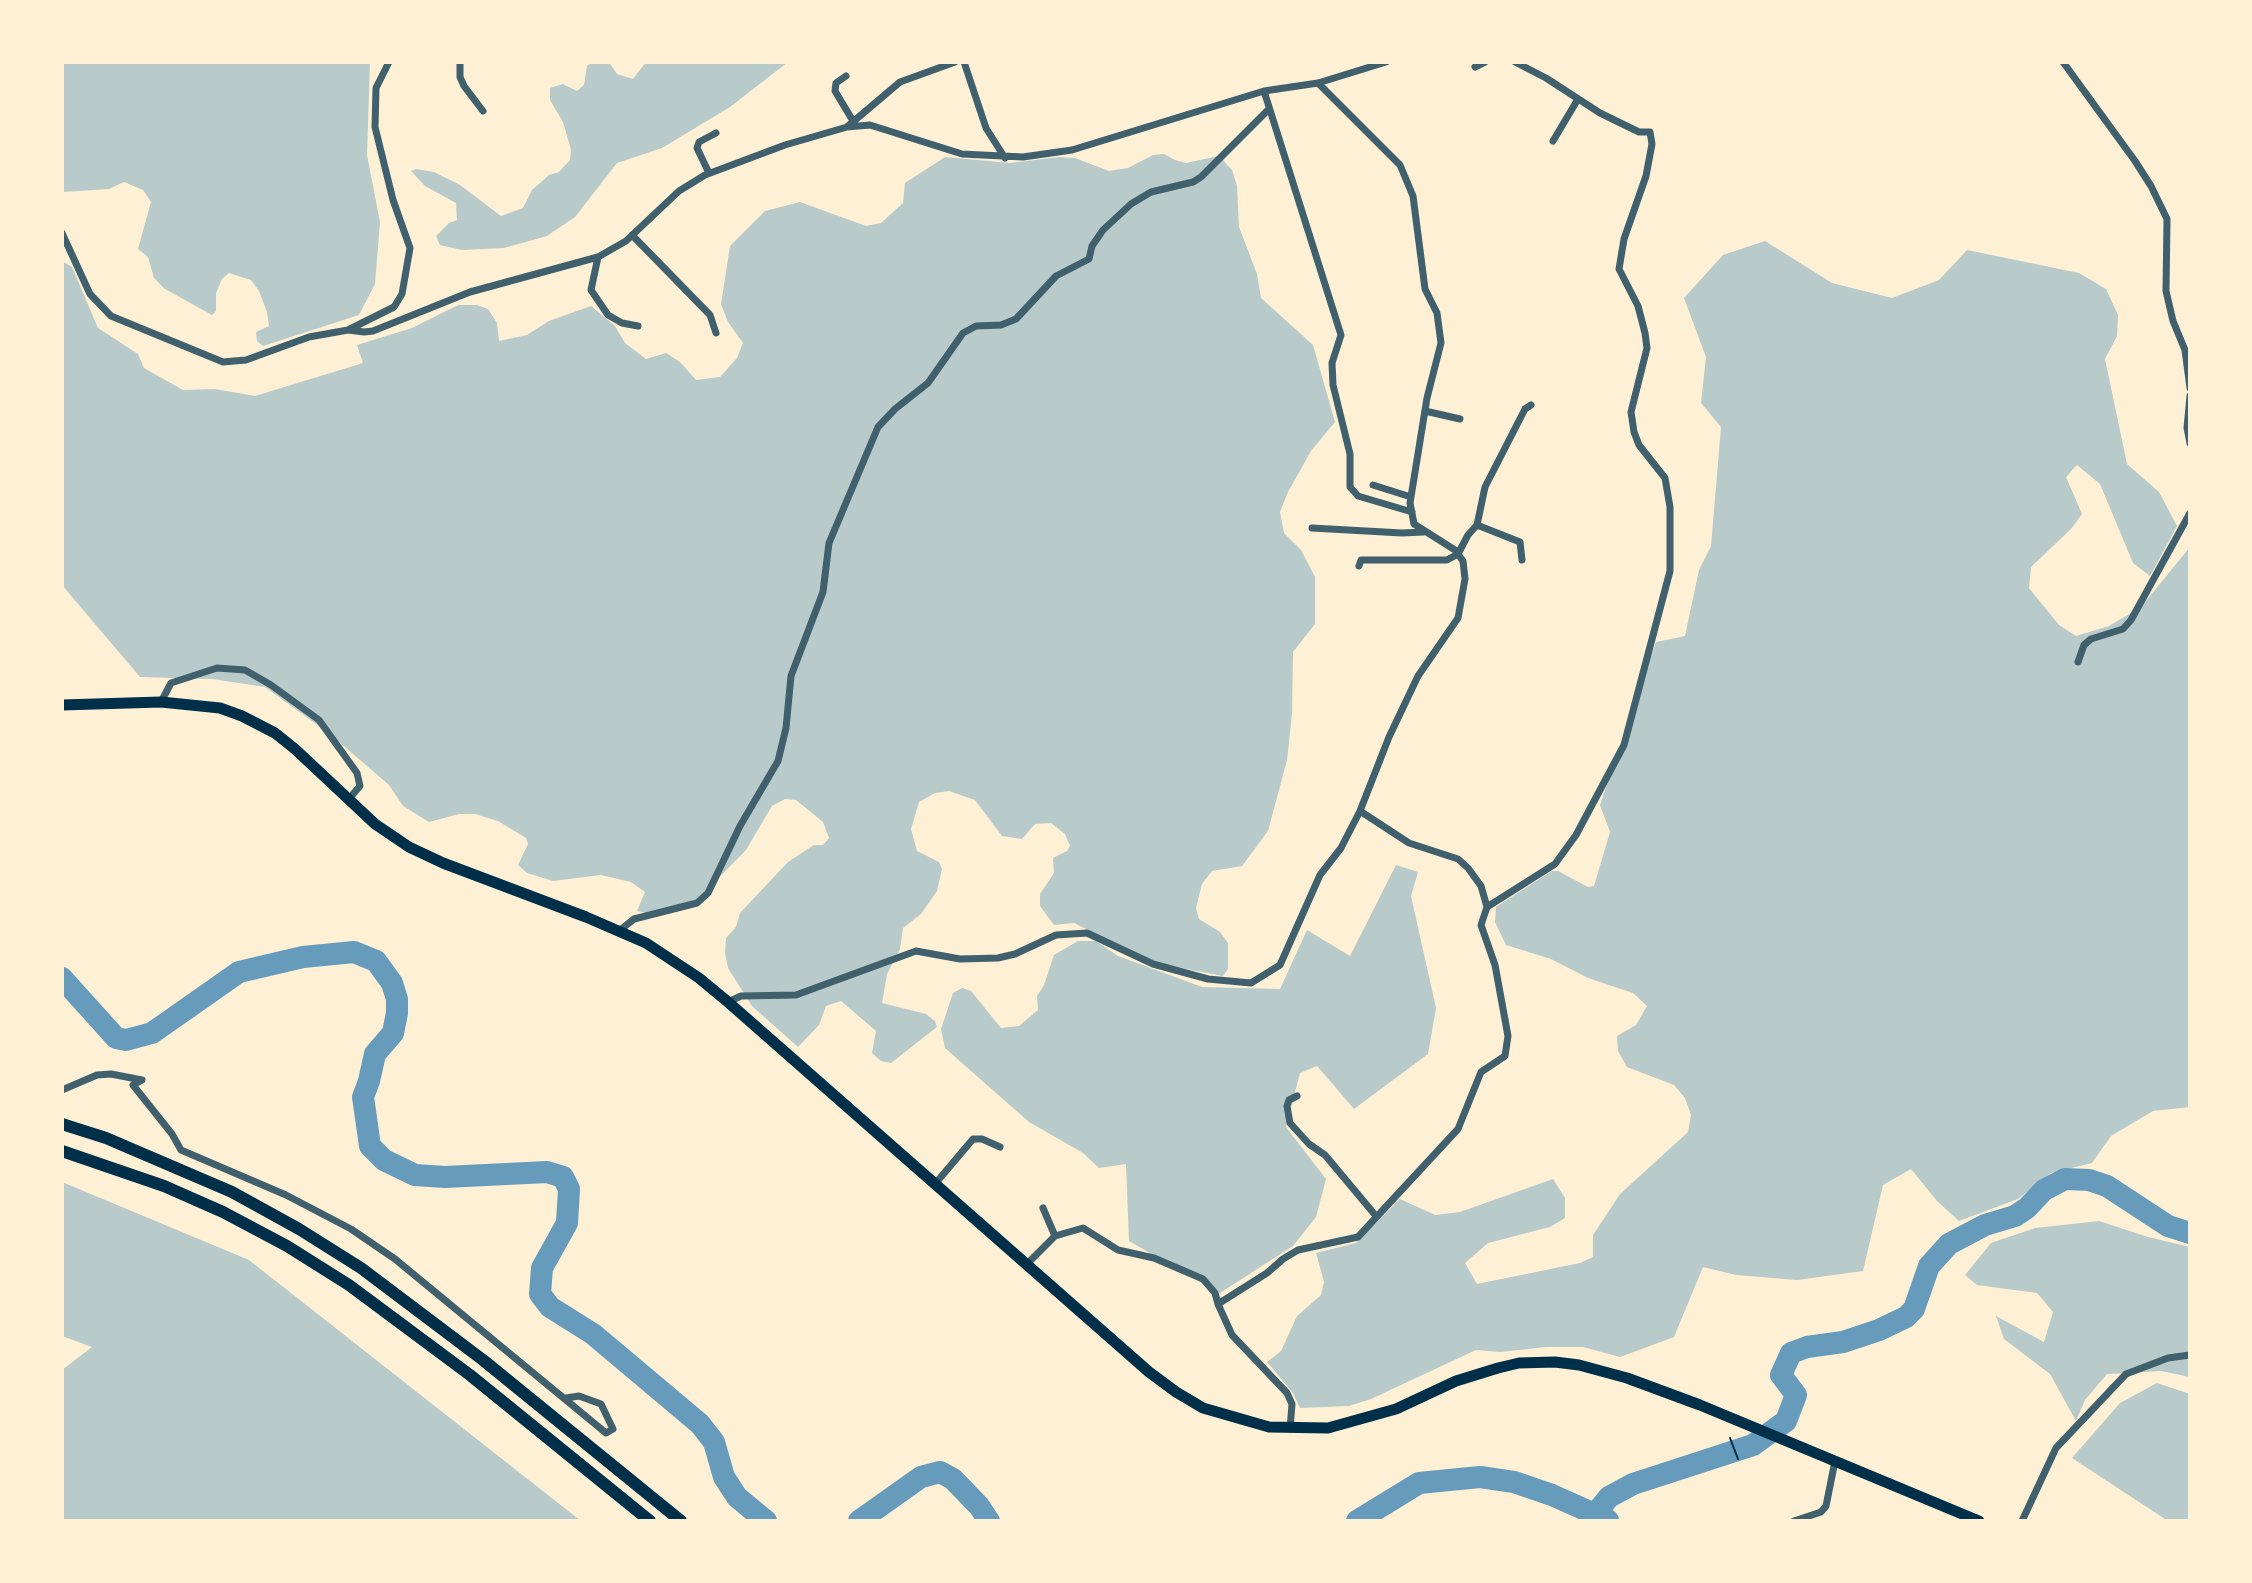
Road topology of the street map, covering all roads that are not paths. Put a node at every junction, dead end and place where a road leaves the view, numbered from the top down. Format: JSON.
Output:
{"nodes":[{"id":1,"x":389,"y":62,"type":"edge"},
{"id":2,"x":460,"y":62,"type":"edge"},
{"id":3,"x":955,"y":62,"type":"edge"},
{"id":4,"x":964,"y":62,"type":"edge"},
{"id":5,"x":1386,"y":62,"type":"edge"},
{"id":6,"x":1485,"y":62,"type":"edge"},
{"id":7,"x":1515,"y":62,"type":"edge"},
{"id":8,"x":2068,"y":64,"type":"edge"},
{"id":9,"x":1475,"y":67,"type":"dead end"},
{"id":10,"x":846,"y":76,"type":"dead end"},
{"id":11,"x":1318,"y":83,"type":"junction"},
{"id":12,"x":1264,"y":91,"type":"junction"},
{"id":13,"x":1578,"y":99,"type":"junction"},
{"id":14,"x":1269,"y":109,"type":"junction"},
{"id":15,"x":483,"y":111,"type":"dead end"},
{"id":16,"x":850,"y":124,"type":"junction"},
{"id":17,"x":716,"y":133,"type":"dead end"},
{"id":18,"x":1553,"y":141,"type":"dead end"},
{"id":19,"x":1005,"y":158,"type":"junction"},
{"id":20,"x":709,"y":173,"type":"junction"},
{"id":21,"x":62,"y":233,"type":"edge"},
{"id":22,"x":632,"y":235,"type":"junction"},
{"id":23,"x":598,"y":257,"type":"junction"},
{"id":24,"x":638,"y":326,"type":"dead end"},
{"id":25,"x":348,"y":330,"type":"junction"},
{"id":26,"x":716,"y":333,"type":"dead end"},
{"id":27,"x":2190,"y":388,"type":"edge"},
{"id":28,"x":2190,"y":396,"type":"edge"},
{"id":29,"x":1531,"y":405,"type":"dead end"},
{"id":30,"x":1425,"y":411,"type":"junction"},
{"id":31,"x":1460,"y":419,"type":"dead end"},
{"id":32,"x":2190,"y":443,"type":"edge"},
{"id":33,"x":1373,"y":485,"type":"dead end"},
{"id":34,"x":1411,"y":497,"type":"junction"},
{"id":35,"x":1412,"y":512,"type":"junction"},
{"id":36,"x":2190,"y":513,"type":"edge"},
{"id":37,"x":1477,"y":525,"type":"junction"},
{"id":38,"x":1312,"y":528,"type":"dead end"},
{"id":39,"x":1424,"y":532,"type":"junction"},
{"id":40,"x":1458,"y":554,"type":"junction"},
{"id":41,"x":1522,"y":560,"type":"dead end"},
{"id":42,"x":1359,"y":566,"type":"dead end"},
{"id":43,"x":2078,"y":662,"type":"dead end"},
{"id":44,"x":161,"y":702,"type":"junction"},
{"id":45,"x":62,"y":705,"type":"edge"},
{"id":46,"x":348,"y":800,"type":"junction"},
{"id":47,"x":1360,"y":811,"type":"junction"},
{"id":48,"x":1487,"y":907,"type":"junction"},
{"id":49,"x":619,"y":931,"type":"junction"},
{"id":50,"x":728,"y":1002,"type":"junction"},
{"id":51,"x":62,"y":1090,"type":"edge"},
{"id":52,"x":1297,"y":1096,"type":"dead end"},
{"id":53,"x":62,"y":1124,"type":"edge"},
{"id":54,"x":1000,"y":1147,"type":"dead end"},
{"id":55,"x":62,"y":1151,"type":"edge"},
{"id":56,"x":935,"y":1184,"type":"junction"},
{"id":57,"x":1043,"y":1208,"type":"dead end"},
{"id":58,"x":1376,"y":1216,"type":"junction"},
{"id":59,"x":1055,"y":1236,"type":"junction"},
{"id":60,"x":1027,"y":1264,"type":"junction"},
{"id":61,"x":1218,"y":1304,"type":"junction"},
{"id":62,"x":2190,"y":1355,"type":"edge"},
{"id":63,"x":566,"y":1398,"type":"junction"},
{"id":64,"x":1290,"y":1429,"type":"junction"},
{"id":65,"x":1835,"y":1461,"type":"junction"},
{"id":66,"x":650,"y":1521,"type":"edge"},
{"id":67,"x":681,"y":1521,"type":"edge"},
{"id":68,"x":1794,"y":1521,"type":"edge"},
{"id":69,"x":1979,"y":1521,"type":"edge"},
{"id":70,"x":2022,"y":1521,"type":"edge"}],
"edges":[{"from":1,"to":25,"type":"street"},
{"from":2,"to":15,"type":"street"},
{"from":3,"to":16,"type":"street"},
{"from":4,"to":19,"type":"street"},
{"from":5,"to":11,"type":"street"},
{"from":6,"to":9,"type":"street"},
{"from":7,"to":13,"type":"street"},
{"from":8,"to":27,"type":"street"},
{"from":10,"to":16,"type":"street"},
{"from":11,"to":12,"type":"street"},
{"from":11,"to":30,"type":"street"},
{"from":12,"to":14,"type":"street"},
{"from":12,"to":19,"type":"street"},
{"from":13,"to":18,"type":"street"},
{"from":13,"to":48,"type":"street"},
{"from":14,"to":35,"type":"street"},
{"from":14,"to":49,"type":"street"},
{"from":16,"to":19,"type":"street"},
{"from":16,"to":20,"type":"street"},
{"from":17,"to":20,"type":"street"},
{"from":20,"to":22,"type":"street"},
{"from":21,"to":25,"type":"street"},
{"from":22,"to":23,"type":"street"},
{"from":22,"to":26,"type":"street"},
{"from":23,"to":24,"type":"street"},
{"from":23,"to":25,"type":"street"},
{"from":28,"to":32,"type":"street"},
{"from":29,"to":37,"type":"street"},
{"from":30,"to":31,"type":"street"},
{"from":30,"to":34,"type":"street"},
{"from":33,"to":34,"type":"street"},
{"from":34,"to":35,"type":"street"},
{"from":35,"to":39,"type":"street"},
{"from":36,"to":43,"type":"street"},
{"from":37,"to":40,"type":"street"},
{"from":37,"to":41,"type":"street"},
{"from":38,"to":39,"type":"street"},
{"from":39,"to":40,"type":"street"},
{"from":40,"to":42,"type":"street"},
{"from":40,"to":47,"type":"street"},
{"from":44,"to":45,"type":"main road"},
{"from":44,"to":46,"type":"main road"},
{"from":44,"to":46,"type":"street"},
{"from":46,"to":49,"type":"main road"},
{"from":47,"to":48,"type":"street"},
{"from":47,"to":50,"type":"street"},
{"from":48,"to":58,"type":"street"},
{"from":49,"to":50,"type":"main road"},
{"from":50,"to":56,"type":"main road"},
{"from":51,"to":63,"type":"street"},
{"from":52,"to":58,"type":"street"},
{"from":53,"to":67,"type":"highway"},
{"from":54,"to":56,"type":"street"},
{"from":55,"to":66,"type":"highway"},
{"from":56,"to":60,"type":"main road"},
{"from":57,"to":59,"type":"street"},
{"from":58,"to":61,"type":"street"},
{"from":59,"to":60,"type":"street"},
{"from":59,"to":61,"type":"street"},
{"from":60,"to":64,"type":"main road"},
{"from":61,"to":64,"type":"street"},
{"from":62,"to":70,"type":"street"},
{"from":63,"to":63,"type":"street"},
{"from":64,"to":65,"type":"main road"},
{"from":65,"to":68,"type":"street"},
{"from":65,"to":69,"type":"main road"}]}
